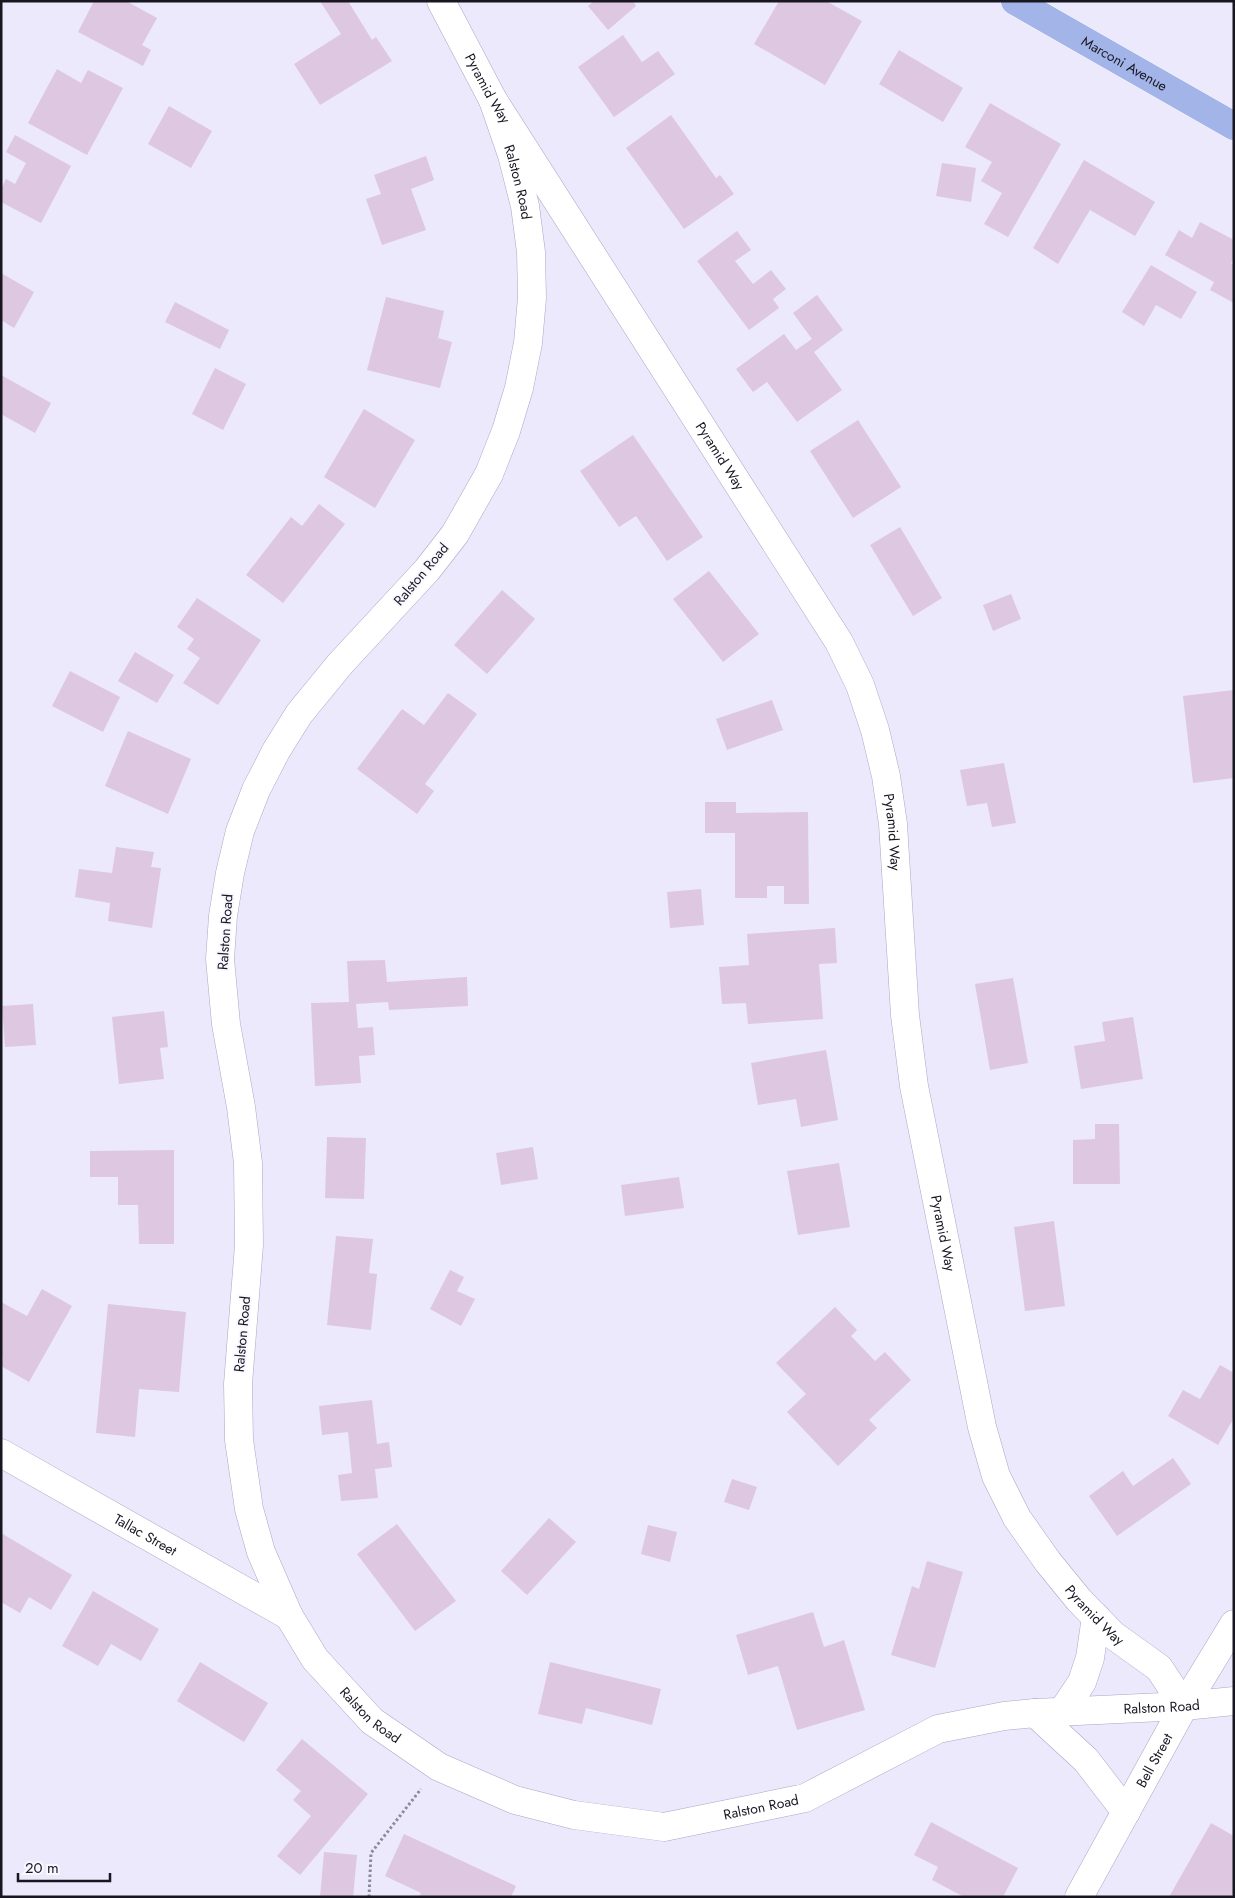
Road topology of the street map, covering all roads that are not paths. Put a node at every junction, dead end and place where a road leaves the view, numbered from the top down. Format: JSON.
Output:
{"nodes":[{"id":1,"x":441,"y":1,"type":"edge"},
{"id":2,"x":1015,"y":1,"type":"edge"},
{"id":3,"x":493,"y":100,"type":"junction"},
{"id":4,"x":1234,"y":126,"type":"edge"},
{"id":5,"x":1,"y":1453,"type":"edge"},
{"id":6,"x":289,"y":1616,"type":"junction"},
{"id":7,"x":1096,"y":1617,"type":"junction"},
{"id":8,"x":1234,"y":1624,"type":"edge"},
{"id":9,"x":1234,"y":1701,"type":"edge"},
{"id":10,"x":1184,"y":1706,"type":"junction"},
{"id":11,"x":1062,"y":1712,"type":"junction"},
{"id":12,"x":1035,"y":1713,"type":"junction"},
{"id":13,"x":1126,"y":1812,"type":"junction"},
{"id":14,"x":1078,"y":1897,"type":"edge"}],
"edges":[{"from":1,"to":3,"type":"street","name":"Pyramid Way"},
{"from":2,"to":4,"type":"main road","name":"Marconi Avenue"},
{"from":3,"to":6,"type":"street","name":"Ralston Road"},
{"from":3,"to":7,"type":"street","name":"Pyramid Way"},
{"from":5,"to":6,"type":"street","name":"Tallac Street"},
{"from":6,"to":12,"type":"street","name":"Ralston Road"},
{"from":7,"to":10,"type":"street","name":"Pyramid Way"},
{"from":7,"to":11,"type":"street"},
{"from":8,"to":10,"type":"street","name":"Bell Street"},
{"from":9,"to":10,"type":"street","name":"Ralston Road"},
{"from":10,"to":11,"type":"street","name":"Ralston Road"},
{"from":10,"to":13,"type":"street","name":"Bell Street"},
{"from":11,"to":12,"type":"street","name":"Ralston Road"},
{"from":12,"to":13,"type":"street"},
{"from":13,"to":14,"type":"street","name":"Bell Street"}]}
